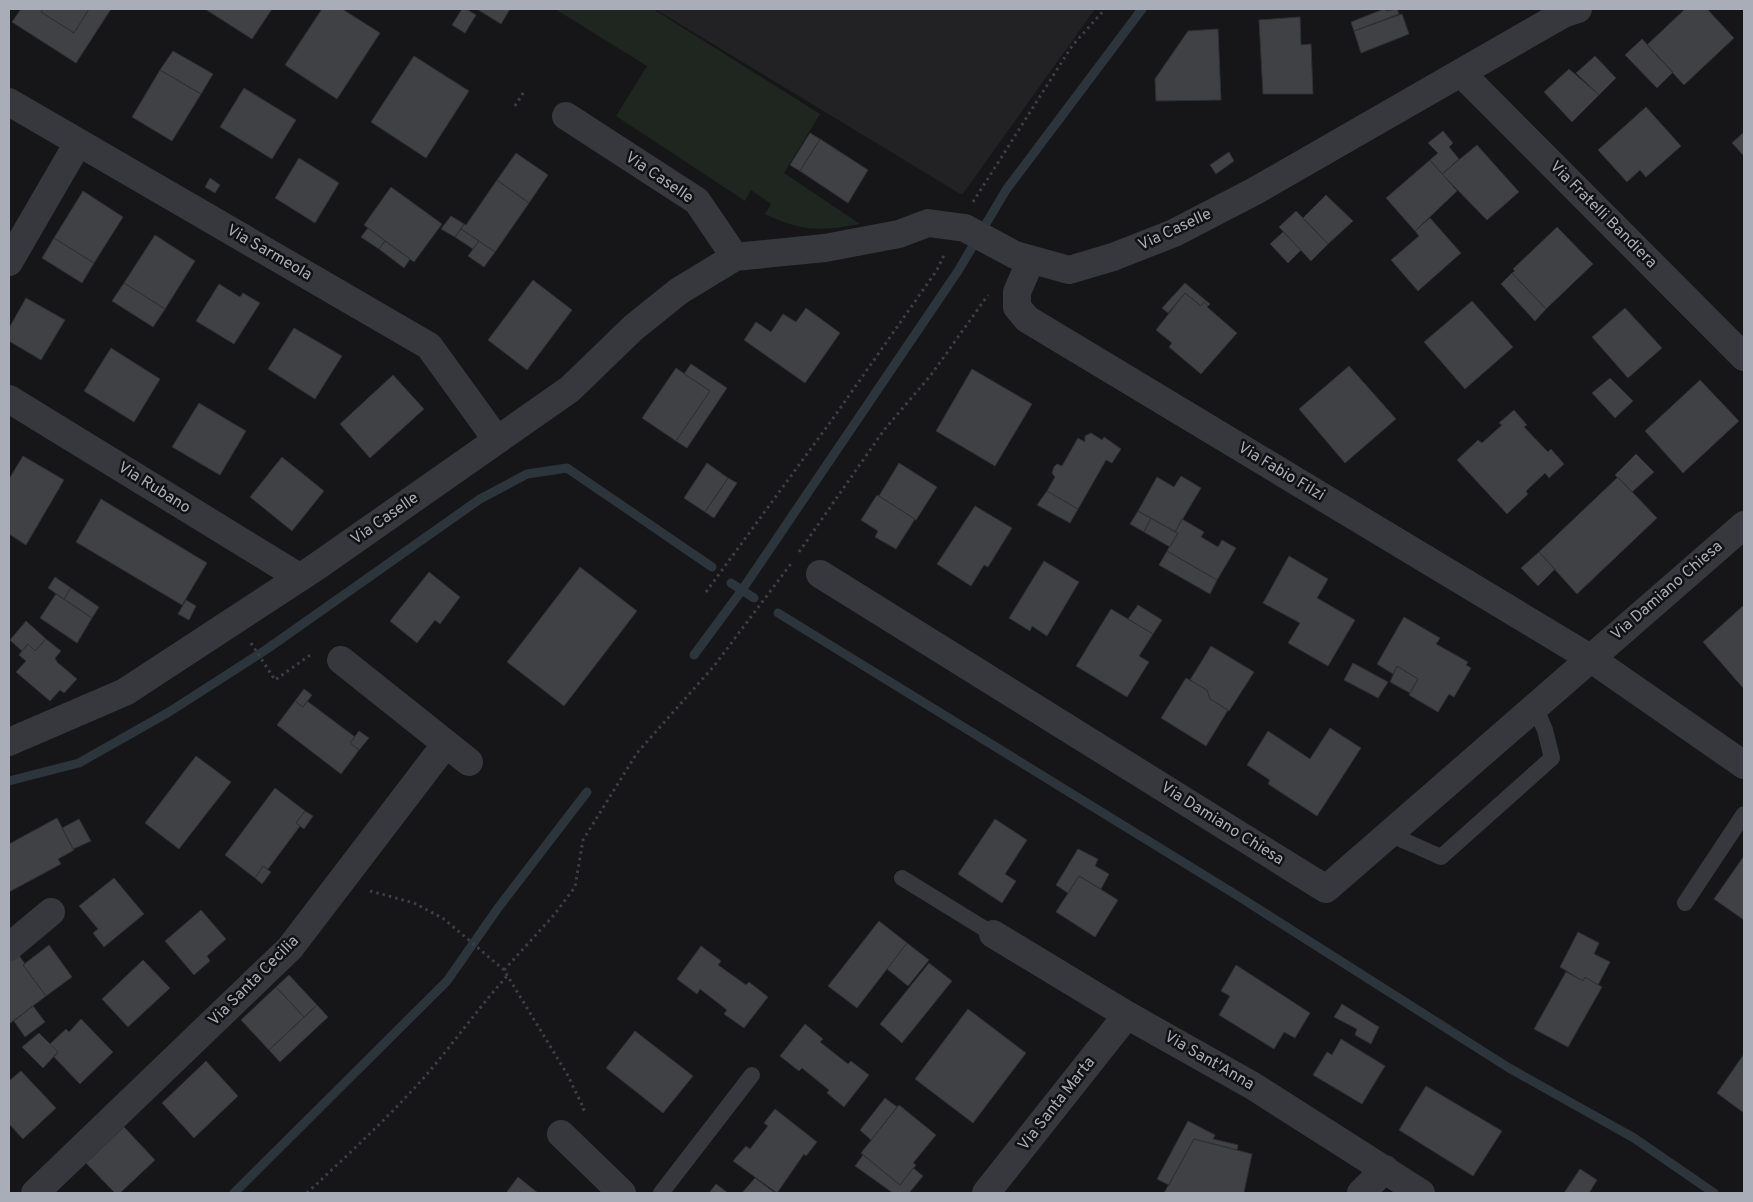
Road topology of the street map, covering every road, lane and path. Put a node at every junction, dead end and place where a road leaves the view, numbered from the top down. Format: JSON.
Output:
{"nodes":[{"id":1,"x":1105,"y":9,"type":"edge"},
{"id":2,"x":1578,"y":9,"type":"edge"},
{"id":3,"x":1461,"y":73,"type":"junction"},
{"id":4,"x":525,"y":90,"type":"dead end"},
{"id":5,"x":9,"y":102,"type":"edge"},
{"id":6,"x":515,"y":106,"type":"dead end"},
{"id":7,"x":566,"y":116,"type":"dead end"},
{"id":8,"x":78,"y":142,"type":"junction"},
{"id":9,"x":961,"y":227,"type":"junction"},
{"id":10,"x":735,"y":257,"type":"junction"},
{"id":11,"x":1031,"y":260,"type":"junction"},
{"id":12,"x":9,"y":262,"type":"edge"},
{"id":13,"x":990,"y":292,"type":"dead end"},
{"id":14,"x":1744,"y":358,"type":"edge"},
{"id":15,"x":9,"y":399,"type":"edge"},
{"id":16,"x":497,"y":440,"type":"junction"},
{"id":17,"x":1744,"y":525,"type":"edge"},
{"id":18,"x":820,"y":574,"type":"dead end"},
{"id":19,"x":299,"y":578,"type":"junction"},
{"id":20,"x":706,"y":592,"type":"dead end"},
{"id":21,"x":246,"y":636,"type":"dead end"},
{"id":22,"x":1590,"y":658,"type":"junction"},
{"id":23,"x":341,"y":660,"type":"joint"},
{"id":24,"x":1535,"y":707,"type":"junction"},
{"id":25,"x":9,"y":742,"type":"edge"},
{"id":26,"x":445,"y":744,"type":"junction"},
{"id":27,"x":468,"y":762,"type":"dead end"},
{"id":28,"x":1744,"y":766,"type":"edge"},
{"id":29,"x":1744,"y":814,"type":"edge"},
{"id":30,"x":1389,"y":834,"type":"junction"},
{"id":31,"x":902,"y":878,"type":"dead end"},
{"id":32,"x":363,"y":889,"type":"dead end"},
{"id":33,"x":1685,"y":903,"type":"dead end"},
{"id":34,"x":51,"y":912,"type":"dead end"},
{"id":35,"x":993,"y":934,"type":"joint"},
{"id":36,"x":9,"y":947,"type":"edge"},
{"id":37,"x":504,"y":970,"type":"junction"},
{"id":38,"x":508,"y":976,"type":"junction"},
{"id":39,"x":1127,"y":1015,"type":"junction"},
{"id":40,"x":752,"y":1075,"type":"dead end"},
{"id":41,"x":561,"y":1134,"type":"joint"},
{"id":42,"x":1385,"y":1169,"type":"junction"},
{"id":43,"x":35,"y":1193,"type":"edge"},
{"id":44,"x":307,"y":1193,"type":"edge"},
{"id":45,"x":622,"y":1193,"type":"edge"},
{"id":46,"x":660,"y":1193,"type":"edge"},
{"id":47,"x":986,"y":1193,"type":"edge"},
{"id":48,"x":1362,"y":1193,"type":"edge"},
{"id":49,"x":1421,"y":1193,"type":"edge"}],
"edges":[{"from":1,"to":9,"type":"path"},
{"from":2,"to":3,"type":"street","name":"Via Caselle"},
{"from":3,"to":11,"type":"street","name":"Via Caselle"},
{"from":3,"to":14,"type":"street","name":"Via Fratelli Bandiera"},
{"from":4,"to":6,"type":"path"},
{"from":5,"to":8,"type":"street","name":"Via Sarmeola"},
{"from":7,"to":10,"type":"street","name":"Via Caselle"},
{"from":8,"to":12,"type":"street"},
{"from":8,"to":16,"type":"street","name":"Via Sarmeola"},
{"from":9,"to":10,"type":"street","name":"Via Caselle"},
{"from":9,"to":11,"type":"street","name":"Via Caselle"},
{"from":9,"to":20,"type":"path"},
{"from":10,"to":16,"type":"street","name":"Via Caselle"},
{"from":11,"to":22,"type":"street","name":"Via Fabio Filzi"},
{"from":13,"to":37,"type":"path"},
{"from":15,"to":19,"type":"street","name":"Via Rubano"},
{"from":16,"to":19,"type":"street","name":"Via Caselle"},
{"from":17,"to":22,"type":"street","name":"Via Damiano Chiesa"},
{"from":18,"to":30,"type":"street","name":"Via Damiano Chiesa"},
{"from":19,"to":25,"type":"street","name":"Via Caselle"},
{"from":21,"to":23,"type":"path"},
{"from":22,"to":24,"type":"street","name":"Via Damiano Chiesa"},
{"from":22,"to":28,"type":"street"},
{"from":23,"to":26,"type":"street"},
{"from":24,"to":30,"type":"street","name":"Via Damiano Chiesa"},
{"from":24,"to":30,"type":"lane"},
{"from":26,"to":27,"type":"street"},
{"from":26,"to":43,"type":"street","name":"Via Santa Cecilia"},
{"from":29,"to":33,"type":"lane"},
{"from":31,"to":35,"type":"lane"},
{"from":32,"to":37,"type":"path"},
{"from":34,"to":36,"type":"street"},
{"from":35,"to":39,"type":"street","name":"Via Sant'Anna"},
{"from":37,"to":38,"type":"path"},
{"from":38,"to":41,"type":"path"},
{"from":38,"to":44,"type":"path"},
{"from":39,"to":42,"type":"street","name":"Via Sant'Anna"},
{"from":39,"to":47,"type":"street","name":"Via Santa Marta"},
{"from":40,"to":46,"type":"lane"},
{"from":41,"to":45,"type":"street"},
{"from":42,"to":48,"type":"street"},
{"from":42,"to":49,"type":"street","name":"Via Sant'Anna"}]}
